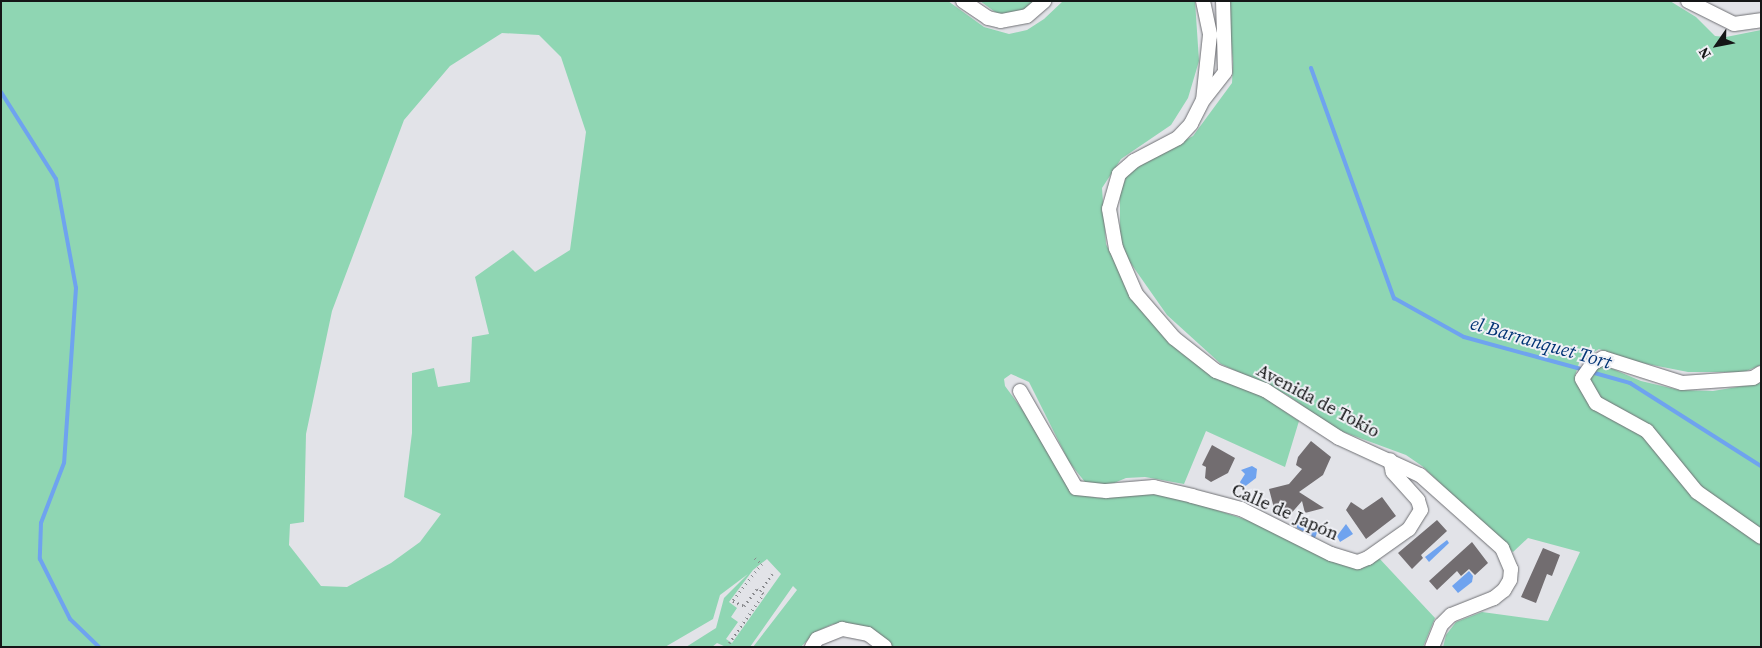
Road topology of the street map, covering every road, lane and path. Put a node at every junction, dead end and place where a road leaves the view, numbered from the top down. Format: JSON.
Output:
{"nodes":[{"id":1,"x":963,"y":1,"type":"edge"},
{"id":2,"x":1044,"y":1,"type":"edge"},
{"id":3,"x":1203,"y":1,"type":"edge"},
{"id":4,"x":1222,"y":1,"type":"edge"},
{"id":5,"x":1688,"y":1,"type":"edge"},
{"id":6,"x":1761,"y":20,"type":"edge"},
{"id":7,"x":1203,"y":100,"type":"junction"},
{"id":8,"x":1761,"y":374,"type":"edge"},
{"id":9,"x":1020,"y":391,"type":"dead end"},
{"id":10,"x":1390,"y":460,"type":"junction"},
{"id":11,"x":1761,"y":537,"type":"edge"},
{"id":12,"x":755,"y":558,"type":"dead end"},
{"id":13,"x":772,"y":574,"type":"dead end"},
{"id":14,"x":760,"y":591,"type":"junction"},
{"id":15,"x":729,"y":642,"type":"dead end"},
{"id":16,"x":812,"y":647,"type":"edge"},
{"id":17,"x":885,"y":647,"type":"edge"},
{"id":18,"x":1432,"y":647,"type":"edge"}],
"edges":[{"from":1,"to":2,"type":"street"},
{"from":3,"to":7,"type":"street","name":"Avenida de Tokio"},
{"from":4,"to":7,"type":"street"},
{"from":5,"to":6,"type":"street"},
{"from":7,"to":10,"type":"street","name":"Avenida de Tokio"},
{"from":8,"to":11,"type":"street"},
{"from":9,"to":10,"type":"street","name":"Calle de Japón"},
{"from":10,"to":18,"type":"street","name":"Avenida de Tokio"},
{"from":12,"to":14,"type":"path"},
{"from":13,"to":14,"type":"path"},
{"from":14,"to":15,"type":"path"},
{"from":16,"to":17,"type":"street"}]}
